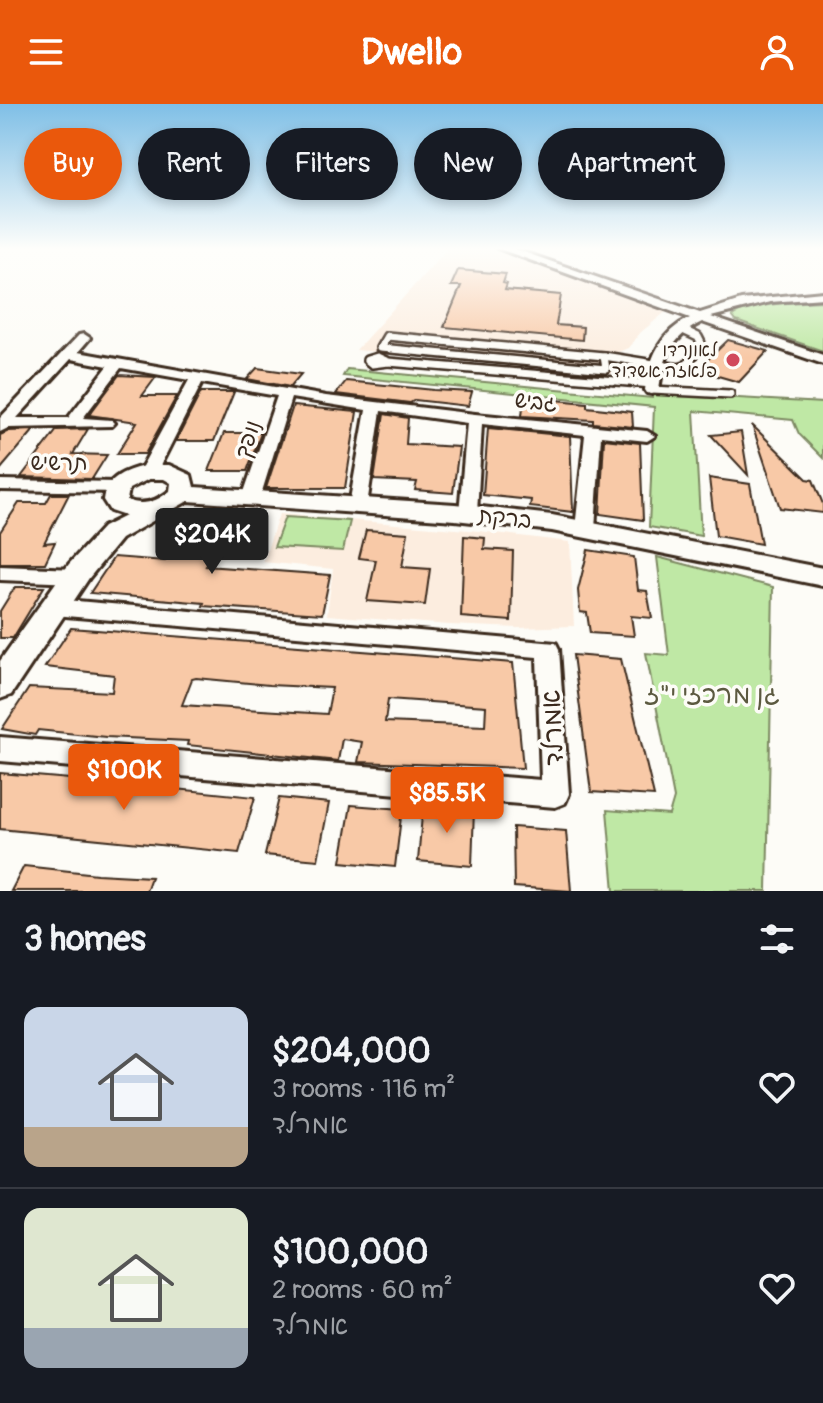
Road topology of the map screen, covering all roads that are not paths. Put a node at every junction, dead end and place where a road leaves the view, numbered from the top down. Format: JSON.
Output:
{"nodes":[{"id":1,"x":610,"y":285,"type":"edge"},
{"id":2,"x":823,"y":295,"type":"edge"},
{"id":3,"x":702,"y":316,"type":"junction"},
{"id":4,"x":681,"y":329,"type":"junction"},
{"id":5,"x":84,"y":338,"type":"dead end"},
{"id":6,"x":69,"y":355,"type":"junction"},
{"id":7,"x":604,"y":356,"type":"junction"},
{"id":8,"x":821,"y":359,"type":"edge"},
{"id":9,"x":388,"y":362,"type":"dead end"},
{"id":10,"x":117,"y":364,"type":"junction"},
{"id":11,"x":654,"y":365,"type":"junction"},
{"id":12,"x":197,"y":379,"type":"junction"},
{"id":13,"x":652,"y":387,"type":"junction"},
{"id":14,"x":285,"y":394,"type":"junction"},
{"id":15,"x":730,"y":394,"type":"dead end"},
{"id":16,"x":374,"y":406,"type":"junction"},
{"id":17,"x":438,"y":414,"type":"joint"},
{"id":18,"x":475,"y":419,"type":"junction"},
{"id":19,"x":72,"y":423,"type":"junction"},
{"id":20,"x":107,"y":423,"type":"dead end"},
{"id":21,"x":2,"y":425,"type":"edge"},
{"id":22,"x":593,"y":431,"type":"junction"},
{"id":23,"x":647,"y":436,"type":"dead end"},
{"id":24,"x":148,"y":472,"type":"junction"},
{"id":25,"x":0,"y":485,"type":"edge"},
{"id":26,"x":182,"y":493,"type":"junction"},
{"id":27,"x":251,"y":498,"type":"junction"},
{"id":28,"x":358,"y":505,"type":"junction"},
{"id":29,"x":116,"y":508,"type":"junction"},
{"id":30,"x":468,"y":513,"type":"junction"},
{"id":31,"x":585,"y":529,"type":"junction"},
{"id":32,"x":0,"y":573,"type":"edge"},
{"id":33,"x":76,"y":576,"type":"junction"},
{"id":34,"x":823,"y":577,"type":"edge"},
{"id":35,"x":54,"y":607,"type":"junction"},
{"id":36,"x":0,"y":686,"type":"edge"},
{"id":37,"x":0,"y":749,"type":"edge"}],
"edges":[{"from":1,"to":3,"type":"street"},
{"from":2,"to":3,"type":"street"},
{"from":3,"to":4,"type":"street"},
{"from":3,"to":8,"type":"street"},
{"from":4,"to":11,"type":"street"},
{"from":4,"to":11,"type":"lane"},
{"from":5,"to":6,"type":"street","name":"תרשיש"},
{"from":6,"to":10,"type":"street"},
{"from":6,"to":21,"type":"street","name":"תרשיש"},
{"from":7,"to":7,"type":"lane"},
{"from":7,"to":11,"type":"lane"},
{"from":9,"to":13,"type":"lane"},
{"from":10,"to":12,"type":"street"},
{"from":10,"to":19,"type":"street","name":"תרשיש"},
{"from":11,"to":13,"type":"street"},
{"from":12,"to":14,"type":"street","name":"נופך"},
{"from":12,"to":24,"type":"street"},
{"from":13,"to":15,"type":"lane"},
{"from":14,"to":16,"type":"street","name":"נופך"},
{"from":14,"to":27,"type":"street","name":"נופך"},
{"from":16,"to":17,"type":"street","name":"נופך"},
{"from":16,"to":28,"type":"street"},
{"from":17,"to":18,"type":"street","name":"גביש"},
{"from":18,"to":22,"type":"street","name":"גביש"},
{"from":18,"to":30,"type":"street"},
{"from":19,"to":20,"type":"street","name":"תרשיש"},
{"from":19,"to":21,"type":"street","name":"תרשיש"},
{"from":22,"to":23,"type":"street","name":"גביש"},
{"from":22,"to":31,"type":"street"},
{"from":24,"to":26,"type":"street"},
{"from":24,"to":29,"type":"street"},
{"from":25,"to":29,"type":"street","name":"תרשיש"},
{"from":26,"to":27,"type":"street","name":"ברקת"},
{"from":26,"to":29,"type":"street"},
{"from":27,"to":28,"type":"street","name":"ברקת"},
{"from":28,"to":30,"type":"street","name":"ברקת"},
{"from":29,"to":33,"type":"street"},
{"from":30,"to":31,"type":"street","name":"ברקת"},
{"from":31,"to":34,"type":"street","name":"ברקת"},
{"from":32,"to":33,"type":"street"},
{"from":33,"to":35,"type":"street"},
{"from":35,"to":36,"type":"street"},
{"from":35,"to":37,"type":"street","name":"אמרלד"}]}
